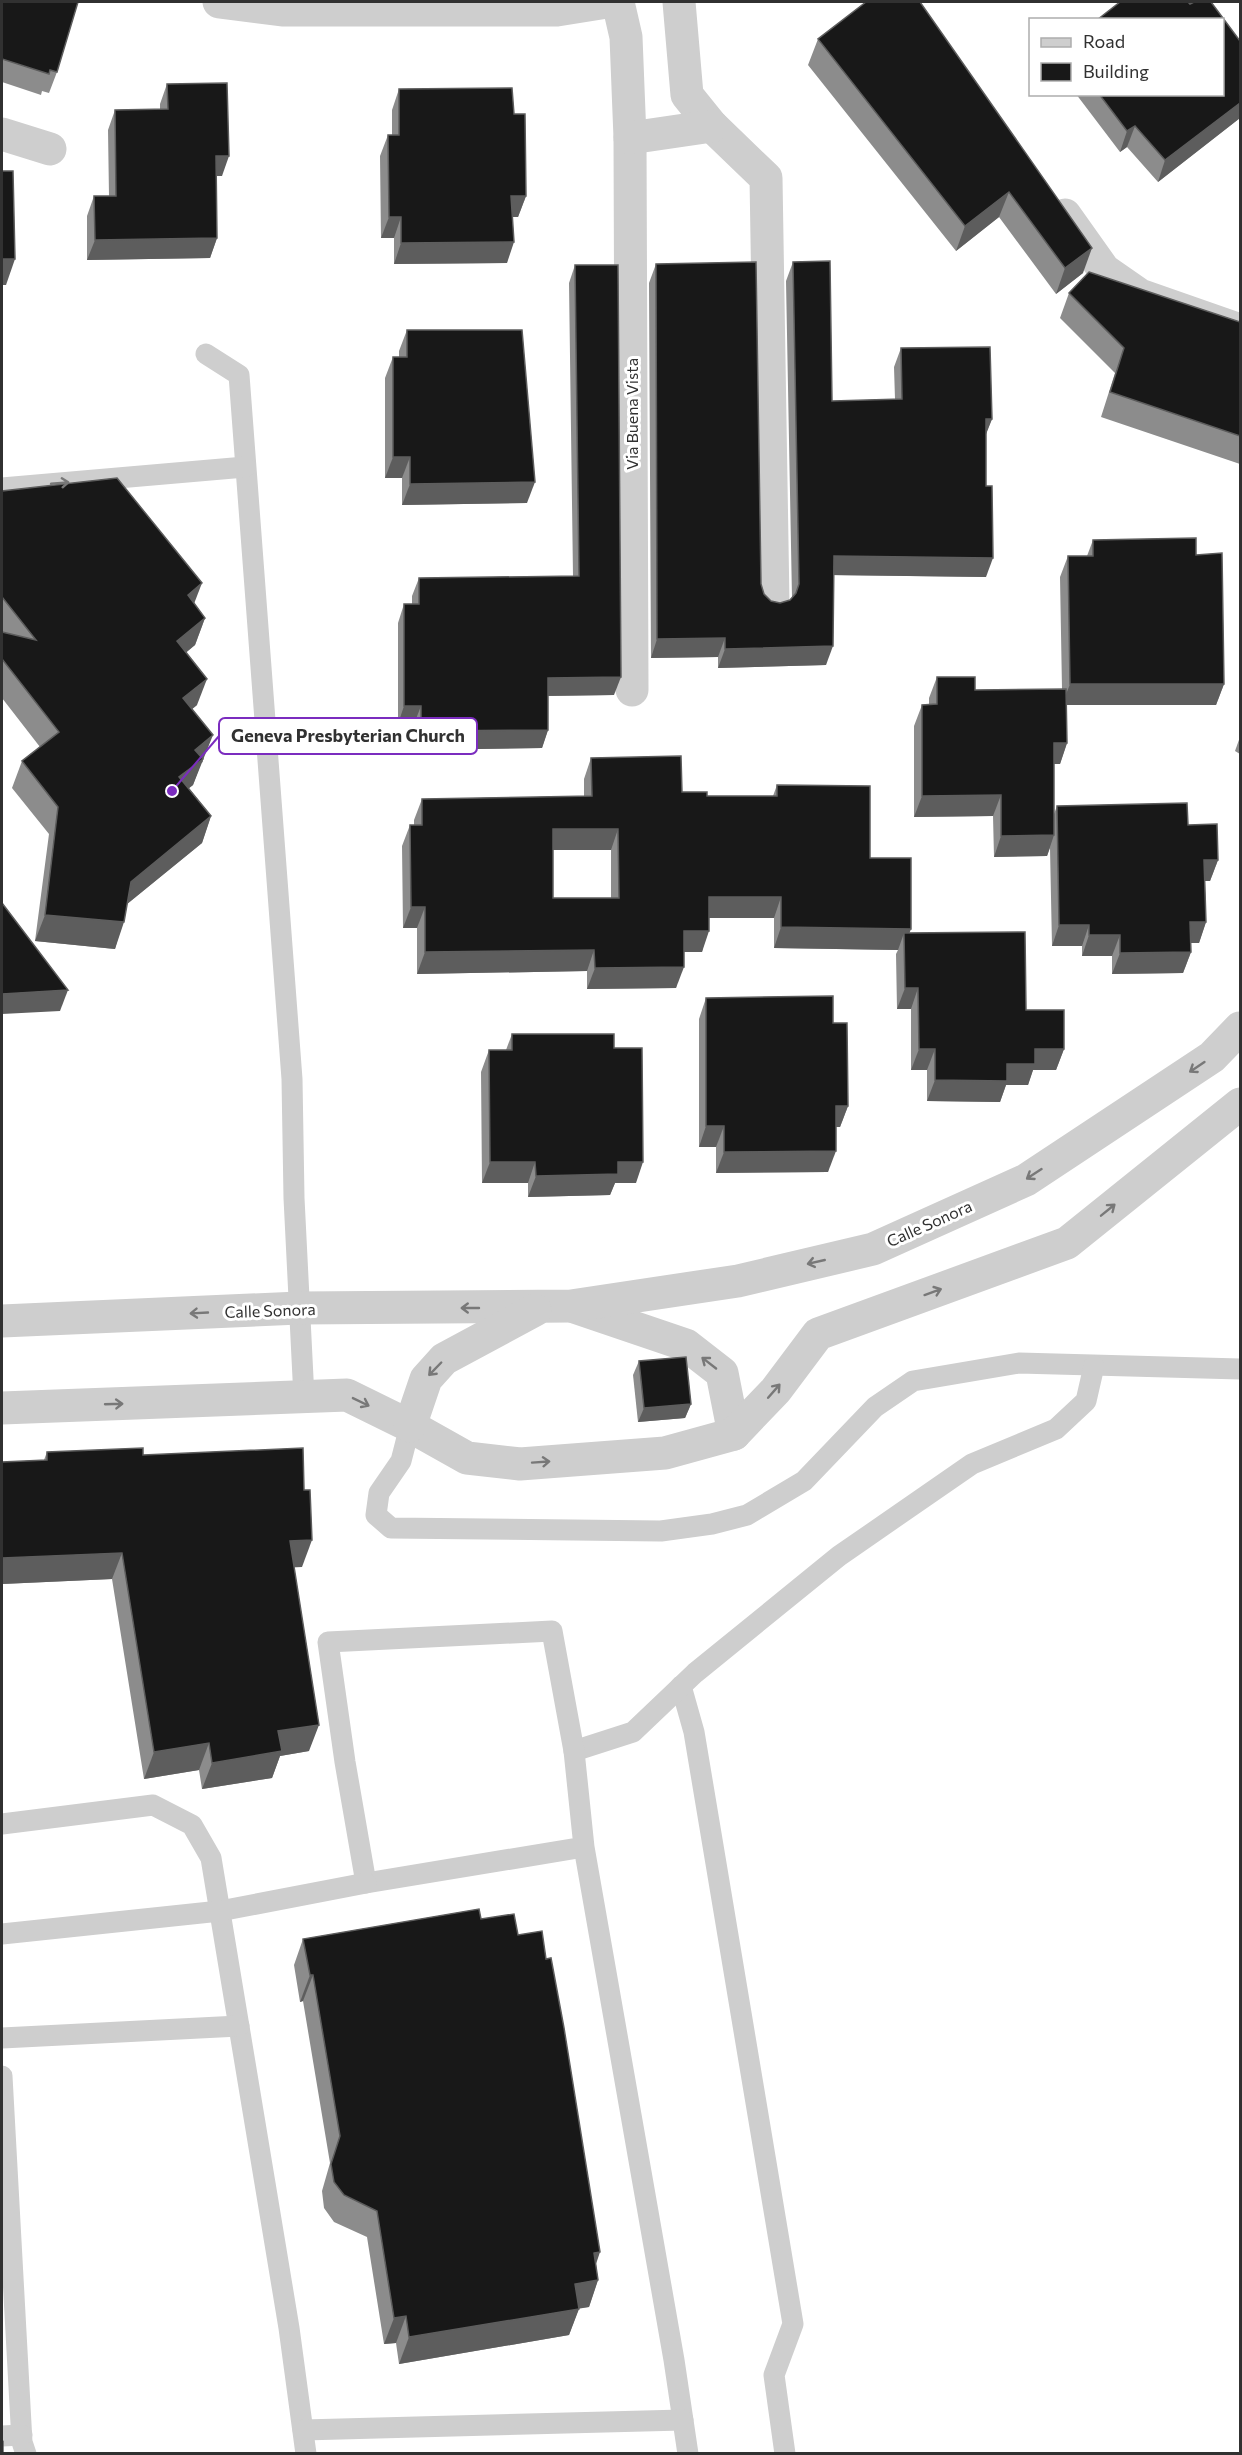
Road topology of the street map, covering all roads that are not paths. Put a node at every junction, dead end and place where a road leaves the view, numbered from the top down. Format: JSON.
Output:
{"nodes":[{"id":1,"x":219,"y":2,"type":"edge"},
{"id":2,"x":607,"y":2,"type":"edge"},
{"id":3,"x":618,"y":2,"type":"edge"},
{"id":4,"x":679,"y":2,"type":"edge"},
{"id":5,"x":712,"y":126,"type":"junction"},
{"id":6,"x":2,"y":134,"type":"edge"},
{"id":7,"x":630,"y":138,"type":"junction"},
{"id":8,"x":50,"y":149,"type":"dead end"},
{"id":9,"x":1050,"y":194,"type":"edge"},
{"id":10,"x":1240,"y":330,"type":"edge"},
{"id":11,"x":206,"y":354,"type":"dead end"},
{"id":12,"x":245,"y":467,"type":"junction"},
{"id":13,"x":2,"y":488,"type":"edge"},
{"id":14,"x":773,"y":603,"type":"edge"},
{"id":15,"x":632,"y":690,"type":"dead end"},
{"id":16,"x":1240,"y":1028,"type":"edge"},
{"id":17,"x":1240,"y":1104,"type":"edge"},
{"id":18,"x":571,"y":1306,"type":"junction"},
{"id":19,"x":539,"y":1307,"type":"junction"},
{"id":20,"x":299,"y":1308,"type":"junction"},
{"id":21,"x":2,"y":1322,"type":"edge"},
{"id":22,"x":1094,"y":1366,"type":"junction"},
{"id":23,"x":1240,"y":1369,"type":"edge"},
{"id":24,"x":304,"y":1398,"type":"junction"},
{"id":25,"x":2,"y":1408,"type":"edge"},
{"id":26,"x":410,"y":1426,"type":"junction"},
{"id":27,"x":734,"y":1434,"type":"junction"},
{"id":28,"x":681,"y":1686,"type":"junction"},
{"id":29,"x":574,"y":1751,"type":"junction"},
{"id":30,"x":2,"y":1824,"type":"edge"},
{"id":31,"x":584,"y":1847,"type":"junction"},
{"id":32,"x":366,"y":1883,"type":"junction"},
{"id":33,"x":220,"y":1911,"type":"junction"},
{"id":34,"x":2,"y":1934,"type":"edge"},
{"id":35,"x":239,"y":2026,"type":"junction"},
{"id":36,"x":2,"y":2038,"type":"edge"},
{"id":37,"x":2,"y":2076,"type":"edge"},
{"id":38,"x":682,"y":2420,"type":"junction"},
{"id":39,"x":303,"y":2430,"type":"junction"},
{"id":40,"x":17,"y":2442,"type":"edge"},
{"id":41,"x":306,"y":2454,"type":"edge"},
{"id":42,"x":688,"y":2454,"type":"edge"},
{"id":43,"x":785,"y":2454,"type":"edge"}],
"edges":[{"from":1,"to":2,"type":"street"},
{"from":3,"to":7,"type":"street","name":"Via Buena Vista"},
{"from":4,"to":5,"type":"street"},
{"from":5,"to":7,"type":"street"},
{"from":5,"to":14,"type":"street"},
{"from":6,"to":8,"type":"street"},
{"from":7,"to":15,"type":"street","name":"Via Buena Vista"},
{"from":9,"to":10,"type":"street"},
{"from":11,"to":12,"type":"lane"},
{"from":13,"to":12,"type":"lane","one_way":true},
{"from":12,"to":20,"type":"lane"},
{"from":16,"to":18,"type":"street","name":"Calle Sonora","one_way":true},
{"from":27,"to":17,"type":"street","one_way":true},
{"from":18,"to":19,"type":"street","name":"Calle Sonora"},
{"from":27,"to":18,"type":"street","name":"Calle Sonora","one_way":true},
{"from":19,"to":20,"type":"street","name":"Calle Sonora","one_way":true},
{"from":19,"to":26,"type":"street","name":"Calle Sonora","one_way":true},
{"from":20,"to":21,"type":"street","name":"Calle Sonora","one_way":true},
{"from":20,"to":24,"type":"lane"},
{"from":22,"to":23,"type":"lane"},
{"from":22,"to":26,"type":"lane"},
{"from":22,"to":28,"type":"lane"},
{"from":25,"to":24,"type":"street","one_way":true},
{"from":24,"to":26,"type":"street","one_way":true},
{"from":26,"to":27,"type":"street","one_way":true},
{"from":28,"to":29,"type":"lane"},
{"from":28,"to":43,"type":"lane"},
{"from":29,"to":31,"type":"lane"},
{"from":29,"to":32,"type":"lane"},
{"from":30,"to":33,"type":"lane"},
{"from":31,"to":32,"type":"lane"},
{"from":31,"to":38,"type":"lane"},
{"from":32,"to":33,"type":"lane"},
{"from":33,"to":34,"type":"lane"},
{"from":33,"to":35,"type":"lane"},
{"from":35,"to":36,"type":"lane"},
{"from":35,"to":39,"type":"lane"},
{"from":37,"to":40,"type":"lane"},
{"from":38,"to":39,"type":"lane"},
{"from":38,"to":42,"type":"lane"},
{"from":39,"to":41,"type":"lane"}]}
